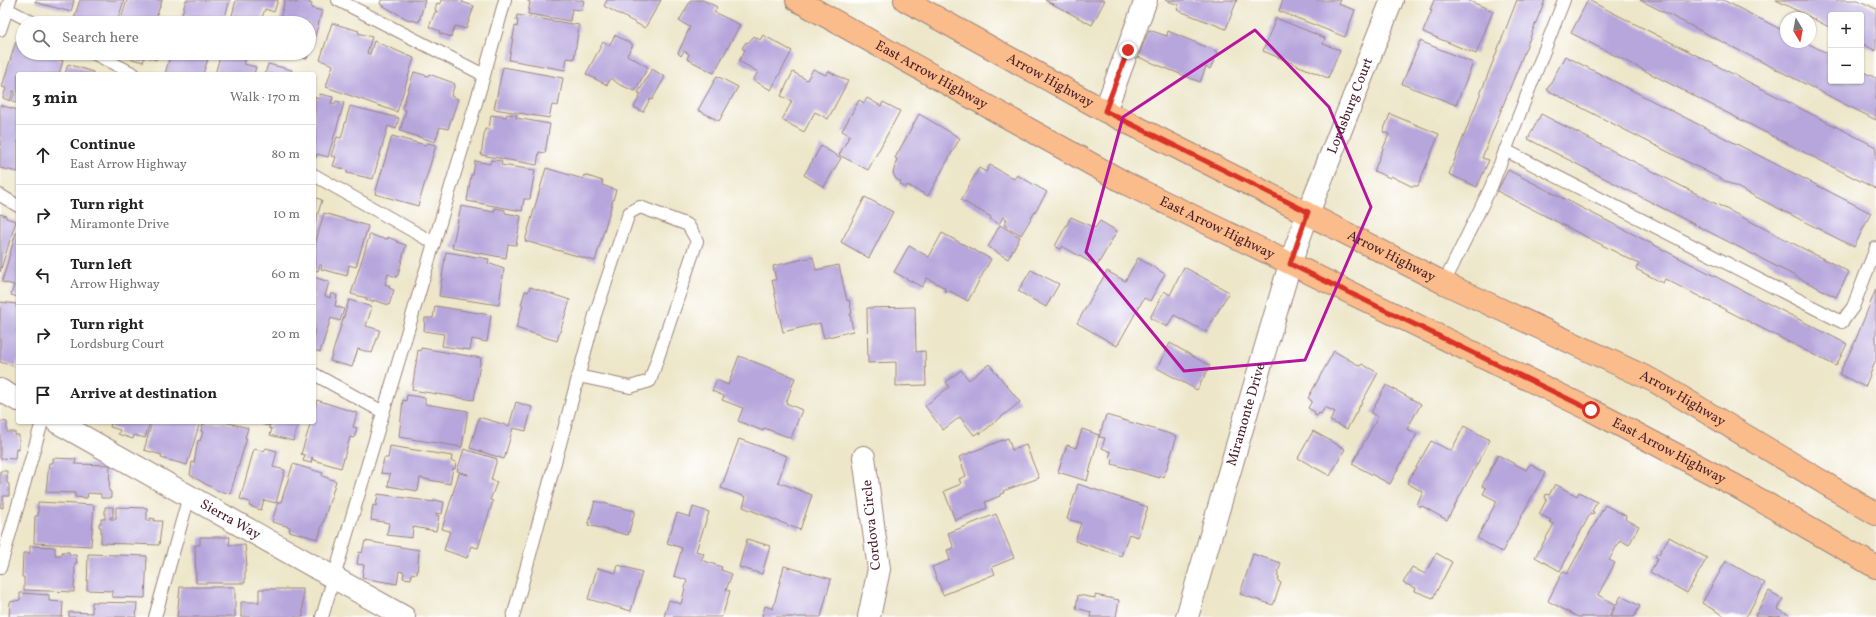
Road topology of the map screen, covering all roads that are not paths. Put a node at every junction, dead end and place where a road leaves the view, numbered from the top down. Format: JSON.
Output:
{"nodes":[{"id":1,"x":338,"y":0,"type":"edge"},
{"id":2,"x":505,"y":0,"type":"edge"},
{"id":3,"x":797,"y":0,"type":"edge"},
{"id":4,"x":905,"y":0,"type":"edge"},
{"id":5,"x":1146,"y":0,"type":"edge"},
{"id":6,"x":1392,"y":0,"type":"edge"},
{"id":7,"x":1564,"y":0,"type":"edge"},
{"id":8,"x":8,"y":5,"type":"edge"},
{"id":9,"x":24,"y":16,"type":"edge"},
{"id":10,"x":0,"y":30,"type":"edge"},
{"id":11,"x":107,"y":60,"type":"edge"},
{"id":12,"x":130,"y":72,"type":"edge"},
{"id":13,"x":484,"y":75,"type":"junction"},
{"id":14,"x":1105,"y":111,"type":"junction"},
{"id":15,"x":1505,"y":150,"type":"junction"},
{"id":16,"x":316,"y":176,"type":"edge"},
{"id":17,"x":0,"y":195,"type":"edge"},
{"id":18,"x":16,"y":205,"type":"edge"},
{"id":19,"x":1308,"y":212,"type":"junction"},
{"id":20,"x":434,"y":243,"type":"junction"},
{"id":21,"x":1876,"y":248,"type":"edge"},
{"id":22,"x":1290,"y":264,"type":"junction"},
{"id":23,"x":1444,"y":283,"type":"junction"},
{"id":24,"x":316,"y":375,"type":"edge"},
{"id":25,"x":578,"y":376,"type":"junction"},
{"id":26,"x":0,"y":390,"type":"edge"},
{"id":27,"x":16,"y":399,"type":"edge"},
{"id":28,"x":382,"y":412,"type":"junction"},
{"id":29,"x":41,"y":424,"type":"edge"},
{"id":30,"x":61,"y":424,"type":"edge"},
{"id":31,"x":864,"y":457,"type":"dead end"},
{"id":32,"x":189,"y":496,"type":"junction"},
{"id":33,"x":1876,"y":514,"type":"edge"},
{"id":34,"x":1876,"y":566,"type":"edge"},
{"id":35,"x":0,"y":568,"type":"edge"},
{"id":36,"x":333,"y":578,"type":"junction"},
{"id":37,"x":155,"y":617,"type":"edge"},
{"id":38,"x":322,"y":617,"type":"edge"},
{"id":39,"x":404,"y":617,"type":"edge"},
{"id":40,"x":513,"y":617,"type":"edge"},
{"id":41,"x":869,"y":617,"type":"edge"},
{"id":42,"x":1187,"y":617,"type":"edge"}],
"edges":[{"from":1,"to":13,"type":"lane"},
{"from":2,"to":13,"type":"lane"},
{"from":3,"to":22,"type":"main road","name":"East Arrow Highway"},
{"from":4,"to":14,"type":"main road","name":"Arrow Highway"},
{"from":5,"to":14,"type":"street"},
{"from":6,"to":19,"type":"street","name":"Lordsburg Court"},
{"from":7,"to":15,"type":"lane"},
{"from":8,"to":9,"type":"lane"},
{"from":8,"to":10,"type":"lane"},
{"from":11,"to":12,"type":"lane"},
{"from":13,"to":20,"type":"lane"},
{"from":14,"to":19,"type":"main road","name":"Arrow Highway"},
{"from":15,"to":21,"type":"lane"},
{"from":15,"to":23,"type":"lane"},
{"from":16,"to":20,"type":"lane"},
{"from":17,"to":18,"type":"lane"},
{"from":19,"to":22,"type":"street","name":"Miramonte Drive"},
{"from":19,"to":23,"type":"main road","name":"Arrow Highway"},
{"from":20,"to":28,"type":"lane"},
{"from":22,"to":34,"type":"main road","name":"East Arrow Highway"},
{"from":22,"to":42,"type":"street","name":"Miramonte Drive"},
{"from":23,"to":33,"type":"main road","name":"Arrow Highway"},
{"from":24,"to":28,"type":"lane"},
{"from":25,"to":25,"type":"lane"},
{"from":25,"to":40,"type":"lane"},
{"from":26,"to":27,"type":"street"},
{"from":28,"to":36,"type":"lane"},
{"from":29,"to":35,"type":"lane"},
{"from":30,"to":32,"type":"street","name":"Sierra Way"},
{"from":31,"to":41,"type":"street","name":"Cordova Circle"},
{"from":32,"to":36,"type":"street","name":"Sierra Way"},
{"from":32,"to":37,"type":"lane"},
{"from":36,"to":38,"type":"lane"},
{"from":36,"to":39,"type":"street","name":"Sierra Way"}]}
